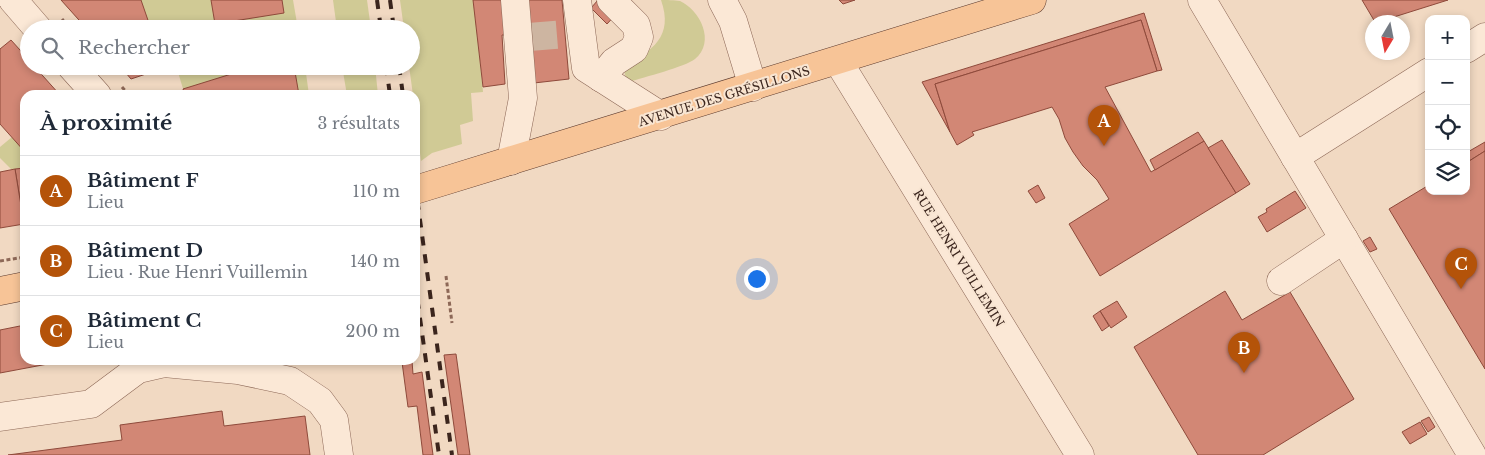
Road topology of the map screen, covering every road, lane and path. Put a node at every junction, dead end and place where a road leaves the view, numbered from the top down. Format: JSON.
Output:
{"nodes":[{"id":1,"x":13,"y":0,"type":"edge"},
{"id":2,"x":515,"y":0,"type":"edge"},
{"id":3,"x":577,"y":0,"type":"edge"},
{"id":4,"x":611,"y":0,"type":"edge"},
{"id":5,"x":722,"y":0,"type":"edge"},
{"id":6,"x":1032,"y":0,"type":"edge"},
{"id":7,"x":1202,"y":0,"type":"edge"},
{"id":8,"x":30,"y":20,"type":"edge"},
{"id":9,"x":1485,"y":37,"type":"edge"},
{"id":10,"x":1470,"y":46,"type":"edge"},
{"id":11,"x":838,"y":61,"type":"junction"},
{"id":12,"x":79,"y":75,"type":"edge"},
{"id":13,"x":1425,"y":75,"type":"edge"},
{"id":14,"x":601,"y":78,"type":"junction"},
{"id":15,"x":753,"y":87,"type":"junction"},
{"id":16,"x":93,"y":90,"type":"edge"},
{"id":17,"x":661,"y":116,"type":"junction"},
{"id":18,"x":1295,"y":157,"type":"junction"},
{"id":19,"x":511,"y":161,"type":"junction"},
{"id":20,"x":420,"y":188,"type":"edge"},
{"id":21,"x":1344,"y":239,"type":"junction"},
{"id":22,"x":20,"y":258,"type":"edge"},
{"id":23,"x":0,"y":261,"type":"edge"},
{"id":24,"x":446,"y":276,"type":"dead end"},
{"id":25,"x":1281,"y":281,"type":"dead end"},
{"id":26,"x":20,"y":287,"type":"edge"},
{"id":27,"x":0,"y":291,"type":"edge"},
{"id":28,"x":452,"y":323,"type":"dead end"},
{"id":29,"x":153,"y":365,"type":"edge"},
{"id":30,"x":192,"y":365,"type":"edge"},
{"id":31,"x":0,"y":417,"type":"edge"},
{"id":32,"x":339,"y":455,"type":"edge"},
{"id":33,"x":1080,"y":455,"type":"edge"},
{"id":34,"x":1472,"y":455,"type":"edge"}],
"edges":[{"from":1,"to":8,"type":"street"},
{"from":2,"to":19,"type":"street"},
{"from":3,"to":14,"type":"street"},
{"from":4,"to":14,"type":"street"},
{"from":5,"to":15,"type":"street"},
{"from":6,"to":11,"type":"main road","name":"AVENUE DES GRÉSILLONS"},
{"from":7,"to":18,"type":"street"},
{"from":9,"to":10,"type":"street"},
{"from":11,"to":15,"type":"main road","name":"AVENUE DES GRÉSILLONS"},
{"from":11,"to":33,"type":"street","name":"RUE HENRI VUILLEMIN"},
{"from":12,"to":16,"type":"street"},
{"from":13,"to":18,"type":"street"},
{"from":14,"to":17,"type":"street"},
{"from":15,"to":17,"type":"main road","name":"AVENUE DES GRÉSILLONS"},
{"from":17,"to":19,"type":"main road","name":"AVENUE DES GRÉSILLONS"},
{"from":18,"to":21,"type":"street"},
{"from":19,"to":20,"type":"main road","name":"AVENUE DES GRÉSILLONS"},
{"from":21,"to":25,"type":"street"},
{"from":21,"to":34,"type":"street"},
{"from":22,"to":23,"type":"path"},
{"from":24,"to":28,"type":"path"},
{"from":26,"to":27,"type":"main road"},
{"from":29,"to":31,"type":"street"},
{"from":30,"to":32,"type":"street"}]}
